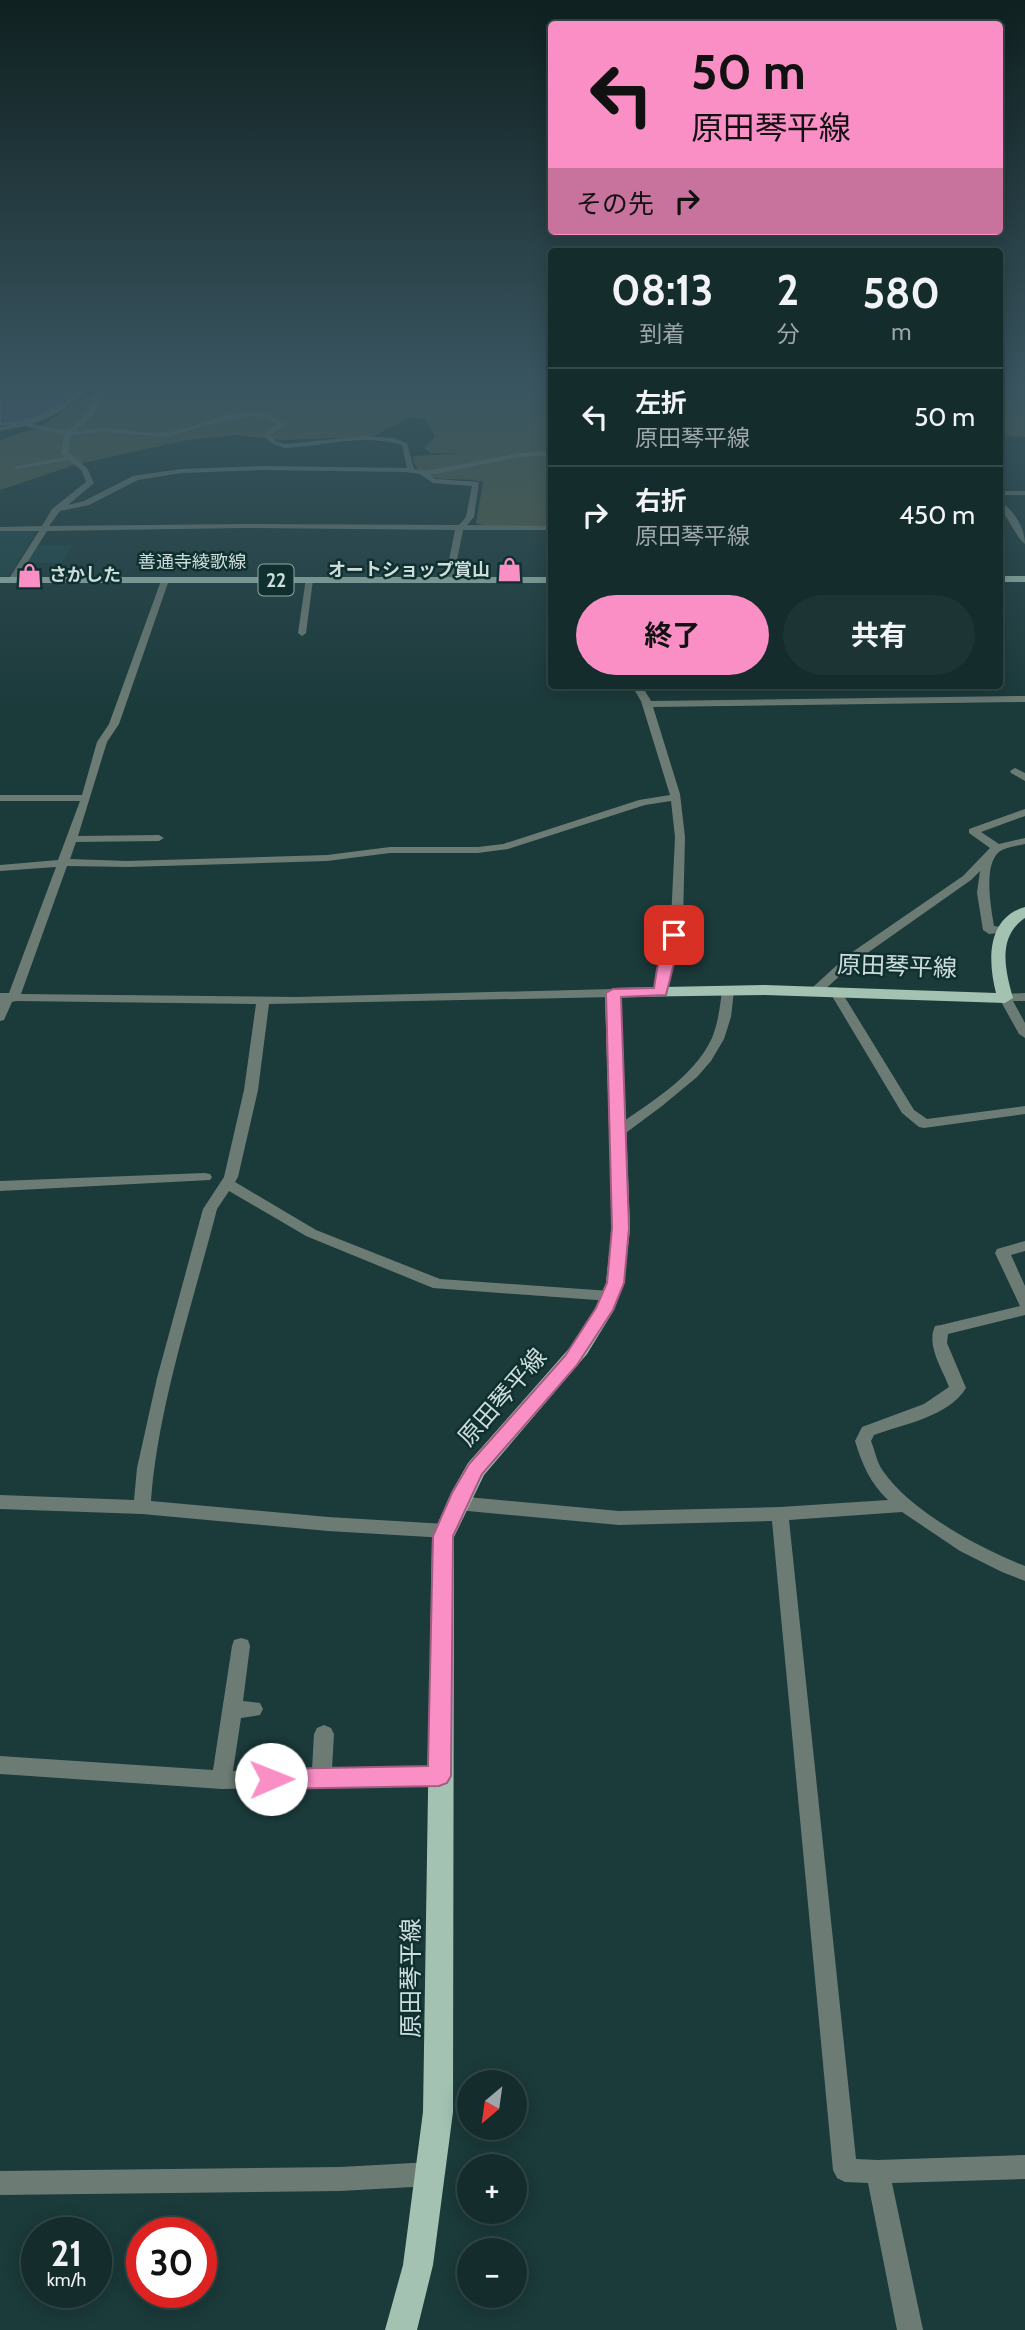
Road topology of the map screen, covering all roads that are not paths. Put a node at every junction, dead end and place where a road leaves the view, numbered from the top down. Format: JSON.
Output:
{"nodes":[{"id":1,"x":74,"y":496,"type":"edge"},
{"id":2,"x":101,"y":496,"type":"edge"},
{"id":3,"x":475,"y":496,"type":"edge"},
{"id":4,"x":1003,"y":507,"type":"edge"},
{"id":5,"x":58,"y":509,"type":"junction"},
{"id":6,"x":459,"y":527,"type":"junction"},
{"id":7,"x":43,"y":528,"type":"junction"},
{"id":8,"x":548,"y":528,"type":"edge"},
{"id":9,"x":0,"y":529,"type":"edge"},
{"id":10,"x":1025,"y":542,"type":"edge"},
{"id":11,"x":1003,"y":579,"type":"edge"},
{"id":12,"x":1025,"y":579,"type":"edge"},
{"id":13,"x":0,"y":580,"type":"edge"},
{"id":14,"x":12,"y":580,"type":"junction"},
{"id":15,"x":165,"y":580,"type":"junction"},
{"id":16,"x":309,"y":580,"type":"junction"},
{"id":17,"x":449,"y":580,"type":"junction"},
{"id":18,"x":548,"y":580,"type":"edge"},
{"id":19,"x":302,"y":633,"type":"dead end"},
{"id":20,"x":638,"y":689,"type":"edge"},
{"id":21,"x":1025,"y":699,"type":"edge"},
{"id":22,"x":646,"y":704,"type":"junction"},
{"id":23,"x":1025,"y":769,"type":"edge"},
{"id":24,"x":1025,"y":778,"type":"edge"},
{"id":25,"x":675,"y":797,"type":"junction"},
{"id":26,"x":0,"y":798,"type":"edge"},
{"id":27,"x":85,"y":798,"type":"junction"},
{"id":28,"x":1025,"y":811,"type":"edge"},
{"id":29,"x":159,"y":838,"type":"dead end"},
{"id":30,"x":71,"y":839,"type":"junction"},
{"id":31,"x":1025,"y":841,"type":"edge"},
{"id":32,"x":997,"y":848,"type":"junction"},
{"id":33,"x":986,"y":860,"type":"junction"},
{"id":34,"x":62,"y":863,"type":"junction"},
{"id":35,"x":0,"y":868,"type":"edge"},
{"id":36,"x":1025,"y":911,"type":"edge"},
{"id":37,"x":1004,"y":930,"type":"junction"},
{"id":38,"x":817,"y":990,"type":"junction"},
{"id":39,"x":728,"y":991,"type":"junction"},
{"id":40,"x":835,"y":991,"type":"junction"},
{"id":41,"x":661,"y":992,"type":"junction"},
{"id":42,"x":613,"y":993,"type":"junction"},
{"id":43,"x":7,"y":997,"type":"edge"},
{"id":44,"x":1016,"y":997,"type":"edge"},
{"id":45,"x":263,"y":1000,"type":"junction"},
{"id":46,"x":0,"y":1017,"type":"edge"},
{"id":47,"x":1025,"y":1034,"type":"edge"},
{"id":48,"x":1025,"y":1110,"type":"edge"},
{"id":49,"x":618,"y":1132,"type":"junction"},
{"id":50,"x":205,"y":1177,"type":"dead end"},
{"id":51,"x":228,"y":1184,"type":"junction"},
{"id":52,"x":0,"y":1186,"type":"edge"},
{"id":53,"x":1025,"y":1246,"type":"edge"},
{"id":54,"x":610,"y":1296,"type":"junction"},
{"id":55,"x":1025,"y":1302,"type":"edge"},
{"id":56,"x":1025,"y":1310,"type":"edge"},
{"id":57,"x":0,"y":1502,"type":"edge"},
{"id":58,"x":457,"y":1503,"type":"junction"},
{"id":59,"x":907,"y":1505,"type":"junction"},
{"id":60,"x":142,"y":1507,"type":"junction"},
{"id":61,"x":780,"y":1514,"type":"junction"},
{"id":62,"x":446,"y":1531,"type":"junction"},
{"id":63,"x":1025,"y":1574,"type":"edge"},
{"id":64,"x":241,"y":1646,"type":"dead end"},
{"id":65,"x":253,"y":1709,"type":"dead end"},
{"id":66,"x":232,"y":1710,"type":"junction"},
{"id":67,"x":324,"y":1734,"type":"dead end"},
{"id":68,"x":0,"y":1765,"type":"edge"},
{"id":69,"x":439,"y":1776,"type":"junction"},
{"id":70,"x":321,"y":1778,"type":"junction"},
{"id":71,"x":222,"y":1780,"type":"junction"},
{"id":72,"x":1025,"y":2167,"type":"edge"},
{"id":73,"x":878,"y":2172,"type":"junction"},
{"id":74,"x":431,"y":2174,"type":"junction"},
{"id":75,"x":0,"y":2183,"type":"edge"},
{"id":76,"x":401,"y":2330,"type":"edge"},
{"id":77,"x":910,"y":2330,"type":"edge"}],
"edges":[{"from":1,"to":5,"type":"street"},
{"from":2,"to":5,"type":"street"},
{"from":3,"to":6,"type":"street"},
{"from":4,"to":10,"type":"street"},
{"from":5,"to":7,"type":"street"},
{"from":6,"to":7,"type":"street"},
{"from":6,"to":8,"type":"street"},
{"from":6,"to":17,"type":"street"},
{"from":7,"to":9,"type":"street"},
{"from":7,"to":14,"type":"street"},
{"from":11,"to":12,"type":"main road"},
{"from":13,"to":14,"type":"main road","name":"善通寺綾歌線","number":"22"},
{"from":14,"to":15,"type":"main road","name":"善通寺綾歌線","number":"22"},
{"from":15,"to":16,"type":"main road","name":"善通寺綾歌線","number":"22"},
{"from":15,"to":27,"type":"street"},
{"from":16,"to":17,"type":"main road","name":"善通寺綾歌線","number":"22"},
{"from":16,"to":19,"type":"street"},
{"from":17,"to":18,"type":"main road","name":"善通寺綾歌線","number":"22"},
{"from":20,"to":22,"type":"street"},
{"from":21,"to":22,"type":"street"},
{"from":22,"to":25,"type":"street"},
{"from":23,"to":24,"type":"street"},
{"from":25,"to":34,"type":"street"},
{"from":25,"to":41,"type":"street"},
{"from":26,"to":27,"type":"street"},
{"from":27,"to":30,"type":"street"},
{"from":28,"to":32,"type":"street"},
{"from":29,"to":30,"type":"street"},
{"from":30,"to":34,"type":"street"},
{"from":31,"to":32,"type":"street"},
{"from":32,"to":33,"type":"street"},
{"from":33,"to":37,"type":"street"},
{"from":33,"to":38,"type":"street"},
{"from":34,"to":35,"type":"street"},
{"from":34,"to":43,"type":"street"},
{"from":36,"to":37,"type":"main road"},
{"from":37,"to":44,"type":"main road"},
{"from":38,"to":39,"type":"main road","name":"原田琴平線"},
{"from":38,"to":40,"type":"main road","name":"原田琴平線"},
{"from":39,"to":41,"type":"main road","name":"原田琴平線"},
{"from":39,"to":49,"type":"street"},
{"from":40,"to":44,"type":"main road","name":"原田琴平線"},
{"from":40,"to":48,"type":"street"},
{"from":41,"to":42,"type":"main road","name":"原田琴平線"},
{"from":42,"to":45,"type":"street"},
{"from":42,"to":49,"type":"main road","name":"原田琴平線"},
{"from":43,"to":45,"type":"street"},
{"from":43,"to":46,"type":"street"},
{"from":44,"to":47,"type":"street"},
{"from":45,"to":51,"type":"street"},
{"from":49,"to":54,"type":"main road","name":"原田琴平線"},
{"from":50,"to":52,"type":"street"},
{"from":51,"to":54,"type":"street"},
{"from":51,"to":60,"type":"street"},
{"from":53,"to":55,"type":"street"},
{"from":54,"to":58,"type":"main road","name":"原田琴平線"},
{"from":56,"to":59,"type":"street"},
{"from":57,"to":60,"type":"street"},
{"from":58,"to":61,"type":"street"},
{"from":58,"to":62,"type":"main road","name":"原田琴平線"},
{"from":59,"to":61,"type":"street"},
{"from":59,"to":63,"type":"street"},
{"from":60,"to":62,"type":"street"},
{"from":61,"to":73,"type":"street"},
{"from":62,"to":69,"type":"main road","name":"原田琴平線"},
{"from":64,"to":66,"type":"street"},
{"from":65,"to":66,"type":"street"},
{"from":66,"to":71,"type":"street"},
{"from":67,"to":70,"type":"street"},
{"from":68,"to":71,"type":"street"},
{"from":69,"to":70,"type":"street"},
{"from":69,"to":74,"type":"main road","name":"原田琴平線"},
{"from":70,"to":71,"type":"street"},
{"from":72,"to":73,"type":"street"},
{"from":73,"to":77,"type":"street"},
{"from":74,"to":75,"type":"street"},
{"from":74,"to":76,"type":"main road","name":"原田琴平線"}]}
